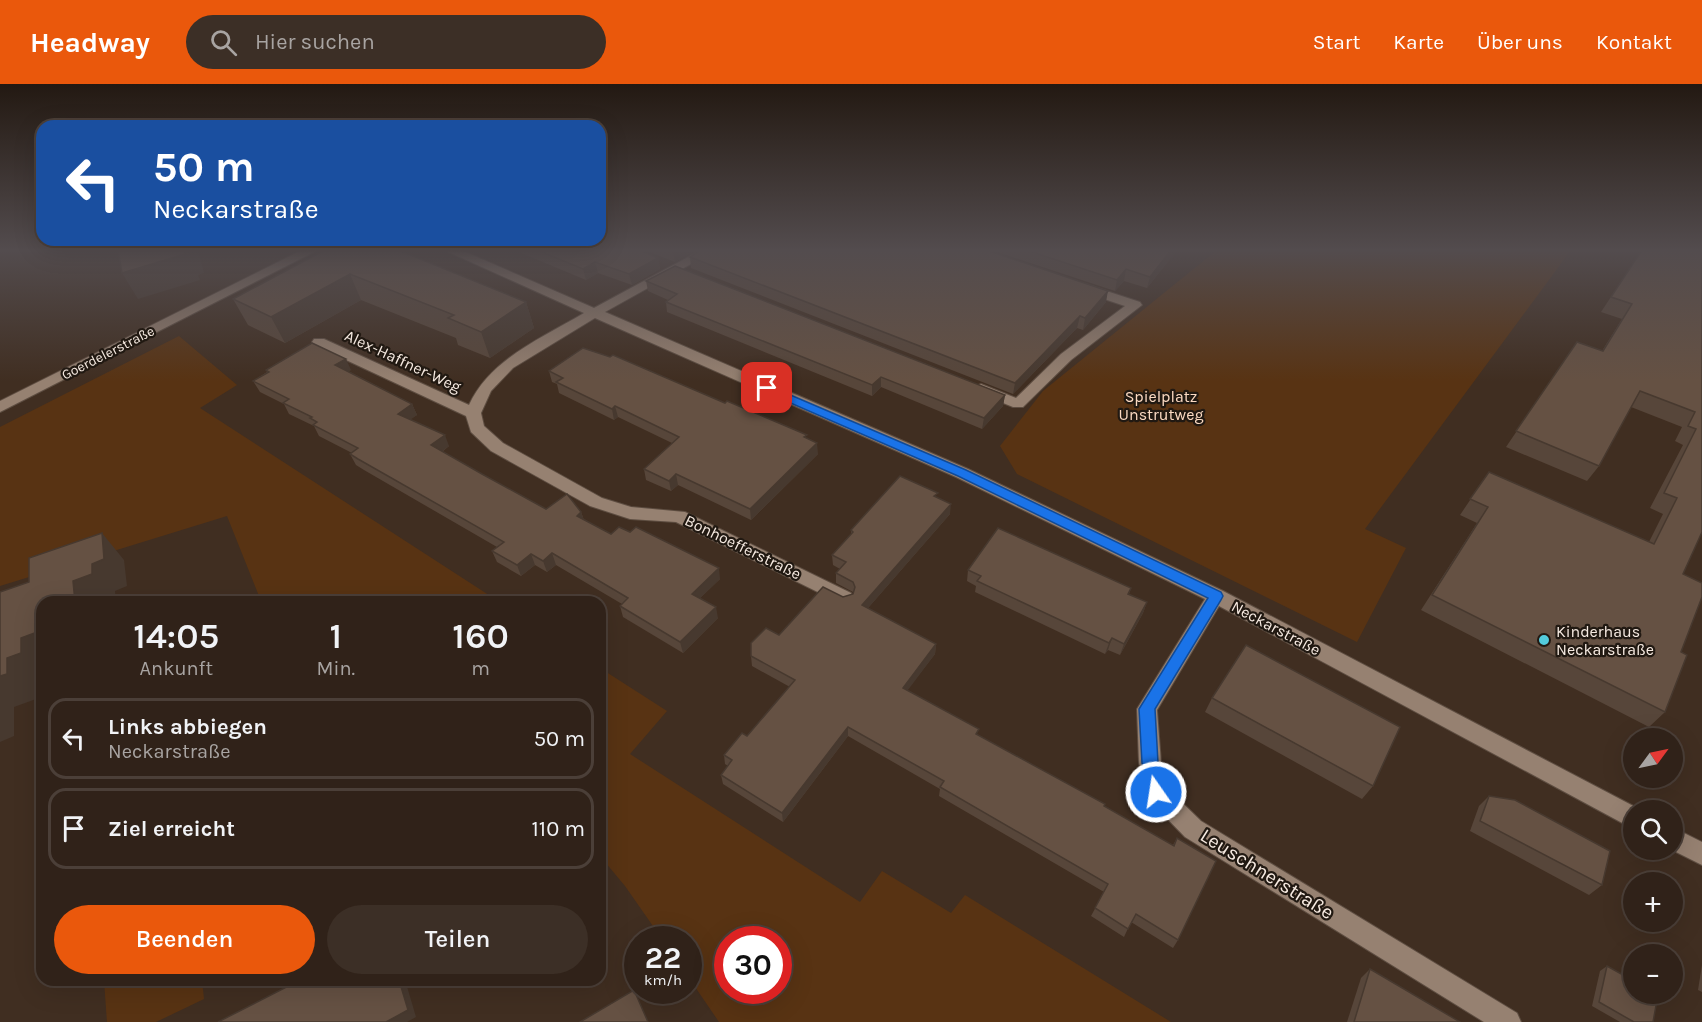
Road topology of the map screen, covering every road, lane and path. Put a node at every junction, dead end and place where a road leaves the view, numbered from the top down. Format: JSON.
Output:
{"nodes":[{"id":1,"x":225,"y":294,"type":"edge"},
{"id":2,"x":550,"y":294,"type":"edge"},
{"id":3,"x":629,"y":294,"type":"edge"},
{"id":4,"x":1102,"y":294,"type":"edge"},
{"id":5,"x":594,"y":313,"type":"junction"},
{"id":6,"x":319,"y":342,"type":"dead end"},
{"id":7,"x":963,"y":382,"type":"edge"},
{"id":8,"x":0,"y":407,"type":"edge"},
{"id":9,"x":473,"y":412,"type":"junction"},
{"id":10,"x":1216,"y":596,"type":"junction"},
{"id":11,"x":844,"y":598,"type":"edge"},
{"id":12,"x":1623,"y":812,"type":"edge"},
{"id":13,"x":1683,"y":844,"type":"edge"},
{"id":14,"x":1702,"y":854,"type":"edge"},
{"id":15,"x":1508,"y":1022,"type":"edge"}],
"edges":[{"from":1,"to":8,"type":"street","name":"Goerdelerstraße"},
{"from":2,"to":5,"type":"street","name":"Neckarstraße"},
{"from":3,"to":5,"type":"street"},
{"from":4,"to":7,"type":"street"},
{"from":5,"to":9,"type":"street"},
{"from":5,"to":10,"type":"street","name":"Neckarstraße"},
{"from":6,"to":9,"type":"street","name":"Alex-Haffner-Weg"},
{"from":9,"to":11,"type":"street","name":"Bonhoefferstraße"},
{"from":10,"to":12,"type":"street","name":"Neckarstraße"},
{"from":10,"to":15,"type":"street","name":"Leuschnerstraße"},
{"from":13,"to":14,"type":"street"}]}
